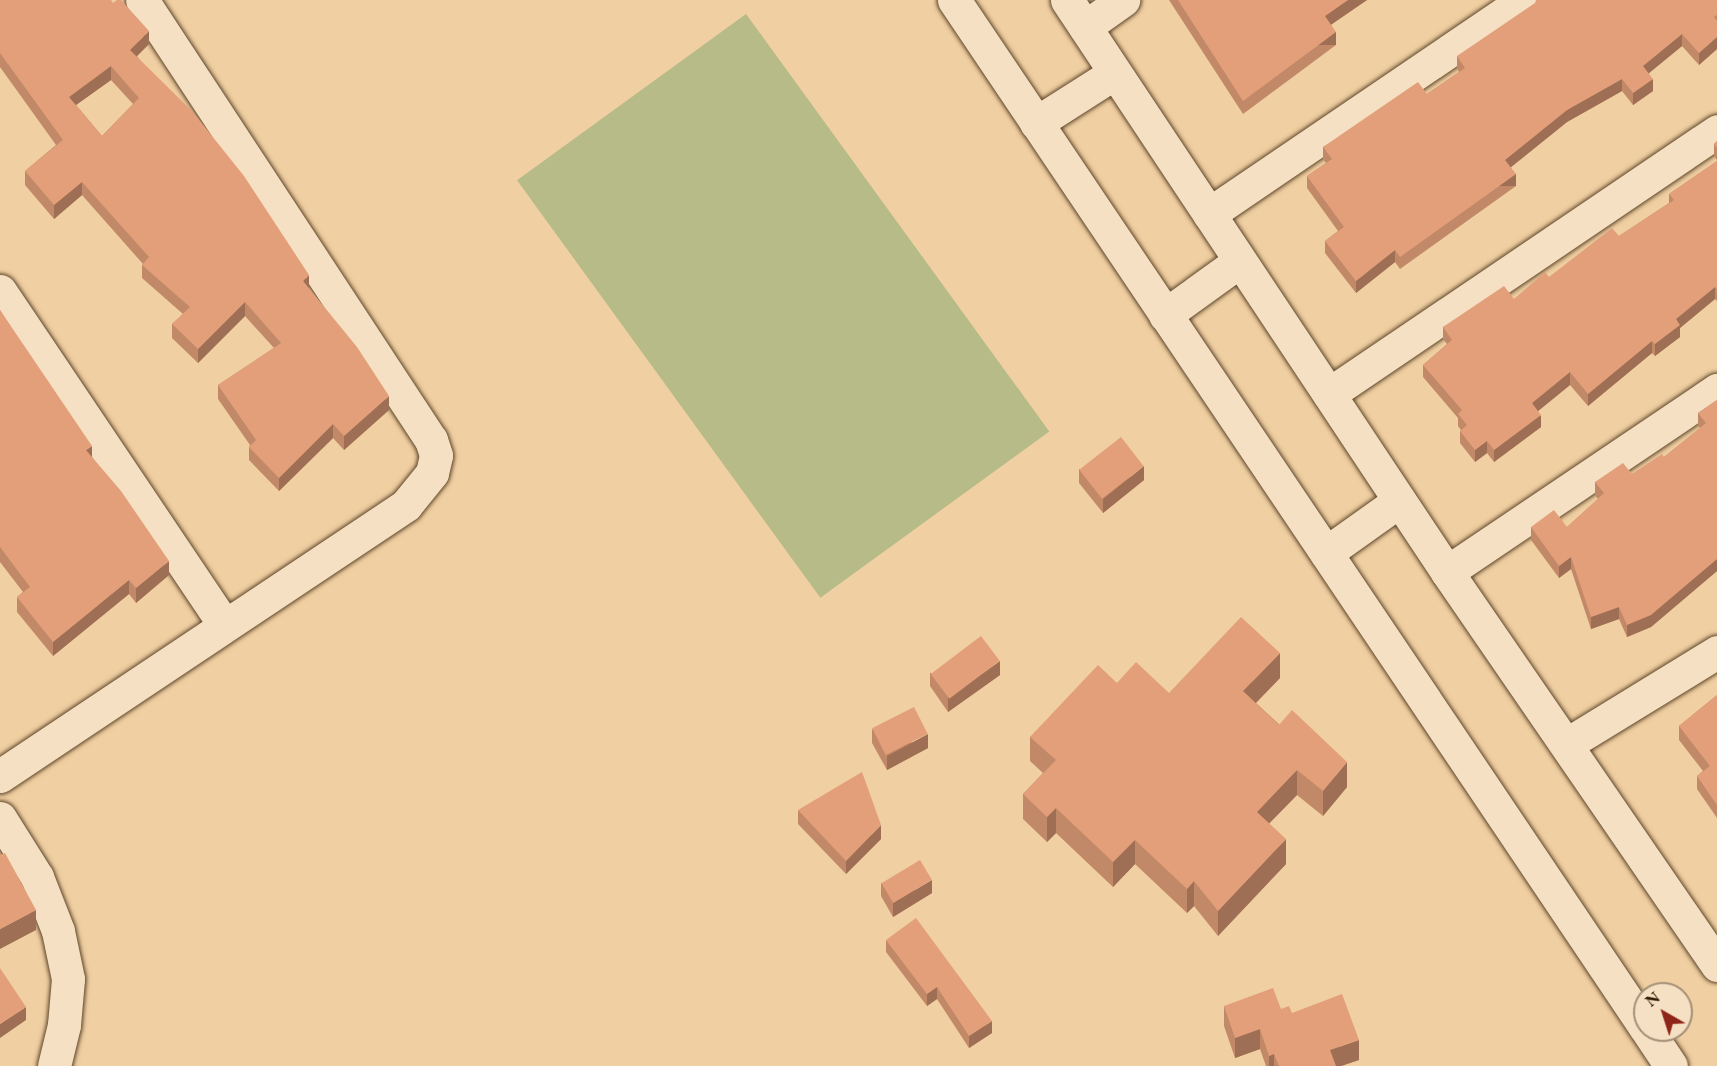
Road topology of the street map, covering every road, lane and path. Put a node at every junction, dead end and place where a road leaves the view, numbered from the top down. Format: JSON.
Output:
{"nodes":[{"id":1,"x":142,"y":0,"type":"edge"},
{"id":2,"x":954,"y":0,"type":"edge"},
{"id":3,"x":1067,"y":0,"type":"edge"},
{"id":4,"x":1123,"y":0,"type":"edge"},
{"id":5,"x":1524,"y":0,"type":"edge"},
{"id":6,"x":1085,"y":27,"type":"junction"},
{"id":7,"x":1113,"y":74,"type":"junction"},
{"id":8,"x":1036,"y":123,"type":"junction"},
{"id":9,"x":1717,"y":131,"type":"edge"},
{"id":10,"x":1209,"y":214,"type":"junction"},
{"id":11,"x":1240,"y":261,"type":"junction"},
{"id":12,"x":0,"y":291,"type":"edge"},
{"id":13,"x":1165,"y":315,"type":"junction"},
{"id":14,"x":1717,"y":390,"type":"edge"},
{"id":15,"x":1329,"y":394,"type":"junction"},
{"id":16,"x":1399,"y":501,"type":"junction"},
{"id":17,"x":1326,"y":553,"type":"junction"},
{"id":18,"x":1447,"y":572,"type":"junction"},
{"id":19,"x":224,"y":624,"type":"junction"},
{"id":20,"x":1717,"y":652,"type":"edge"},
{"id":21,"x":1567,"y":744,"type":"junction"},
{"id":22,"x":0,"y":776,"type":"edge"},
{"id":23,"x":0,"y":818,"type":"edge"},
{"id":24,"x":1717,"y":965,"type":"edge"},
{"id":25,"x":1633,"y":1010,"type":"edge"},
{"id":26,"x":1655,"y":1042,"type":"edge"},
{"id":27,"x":54,"y":1066,"type":"edge"},
{"id":28,"x":1671,"y":1066,"type":"edge"}],
"edges":[{"from":1,"to":19,"type":"street"},
{"from":2,"to":8,"type":"street"},
{"from":3,"to":6,"type":"street"},
{"from":4,"to":6,"type":"street"},
{"from":5,"to":10,"type":"street"},
{"from":6,"to":7,"type":"street"},
{"from":7,"to":8,"type":"street"},
{"from":7,"to":10,"type":"street"},
{"from":8,"to":13,"type":"street"},
{"from":9,"to":15,"type":"street"},
{"from":10,"to":11,"type":"street"},
{"from":11,"to":13,"type":"street"},
{"from":11,"to":15,"type":"street"},
{"from":12,"to":19,"type":"street"},
{"from":13,"to":17,"type":"street"},
{"from":14,"to":18,"type":"street"},
{"from":15,"to":16,"type":"street"},
{"from":16,"to":17,"type":"street"},
{"from":16,"to":18,"type":"street"},
{"from":17,"to":25,"type":"street"},
{"from":18,"to":21,"type":"street"},
{"from":19,"to":22,"type":"street"},
{"from":20,"to":21,"type":"street"},
{"from":21,"to":24,"type":"street"},
{"from":23,"to":27,"type":"street"},
{"from":26,"to":28,"type":"street"}]}
